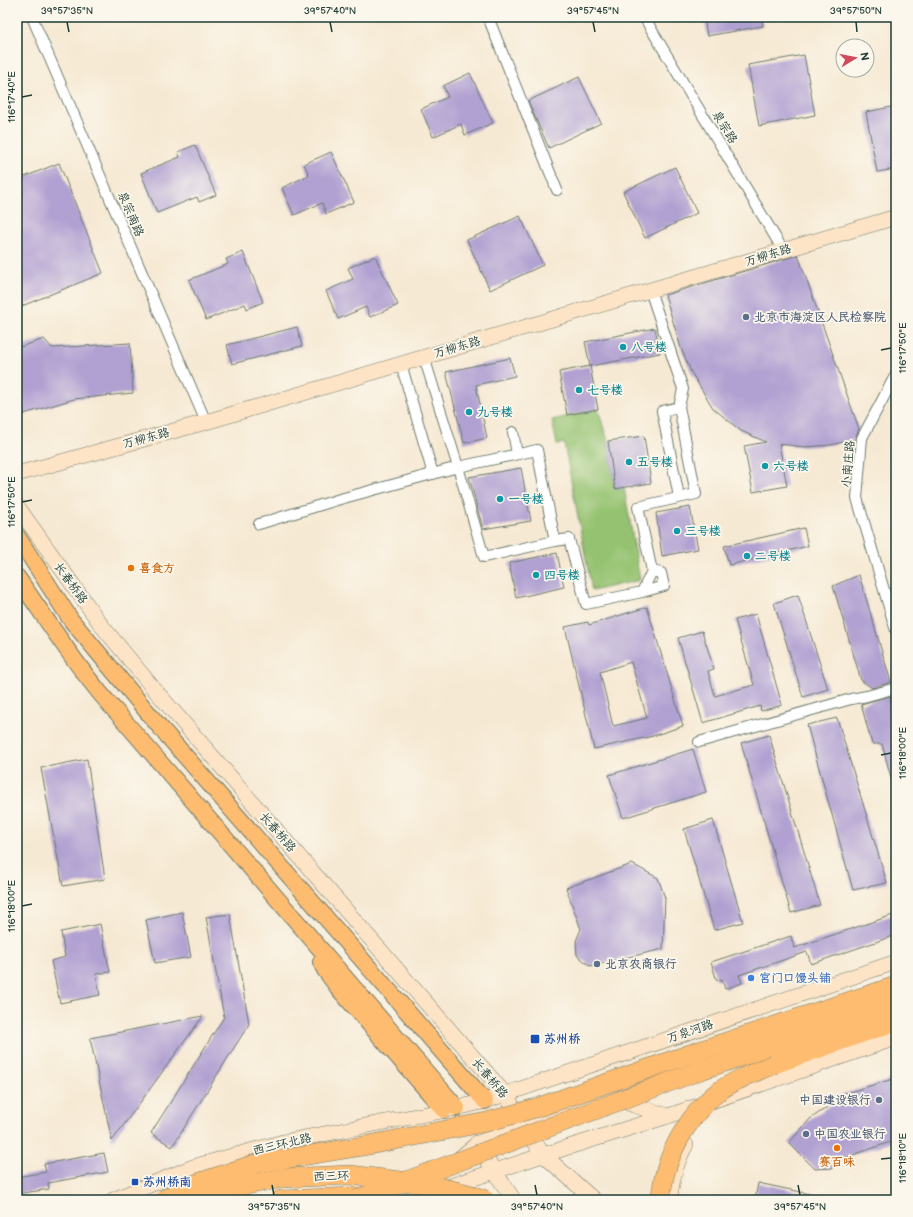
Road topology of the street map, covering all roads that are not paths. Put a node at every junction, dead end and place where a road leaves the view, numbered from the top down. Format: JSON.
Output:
{"nodes":[{"id":1,"x":32,"y":17,"type":"edge"},
{"id":2,"x":488,"y":17,"type":"edge"},
{"id":3,"x":644,"y":17,"type":"edge"},
{"id":4,"x":557,"y":190,"type":"dead end"},
{"id":5,"x":896,"y":217,"type":"edge"},
{"id":6,"x":783,"y":250,"type":"junction"},
{"id":7,"x":650,"y":290,"type":"junction"},
{"id":8,"x":424,"y":357,"type":"junction"},
{"id":9,"x":401,"y":364,"type":"junction"},
{"id":10,"x":896,"y":374,"type":"edge"},
{"id":11,"x":679,"y":407,"type":"junction"},
{"id":12,"x":206,"y":422,"type":"junction"},
{"id":13,"x":512,"y":432,"type":"dead end"},
{"id":14,"x":517,"y":454,"type":"junction"},
{"id":15,"x":458,"y":467,"type":"junction"},
{"id":16,"x":17,"y":474,"type":"edge"},
{"id":17,"x":433,"y":474,"type":"junction"},
{"id":18,"x":679,"y":497,"type":"junction"},
{"id":19,"x":17,"y":506,"type":"edge"},
{"id":20,"x":259,"y":524,"type":"dead end"},
{"id":21,"x":17,"y":536,"type":"edge"},
{"id":22,"x":555,"y":541,"type":"junction"},
{"id":23,"x":652,"y":571,"type":"junction"},
{"id":24,"x":17,"y":577,"type":"edge"},
{"id":25,"x":642,"y":592,"type":"junction"},
{"id":26,"x":896,"y":631,"type":"edge"},
{"id":27,"x":896,"y":688,"type":"edge"},
{"id":28,"x":154,"y":689,"type":"junction"},
{"id":29,"x":159,"y":726,"type":"junction"},
{"id":30,"x":699,"y":742,"type":"dead end"},
{"id":31,"x":896,"y":962,"type":"edge"},
{"id":32,"x":896,"y":986,"type":"edge"},
{"id":33,"x":896,"y":1004,"type":"edge"},
{"id":34,"x":896,"y":1021,"type":"edge"},
{"id":35,"x":896,"y":1038,"type":"edge"},
{"id":36,"x":616,"y":1057,"type":"junction"},
{"id":37,"x":505,"y":1094,"type":"junction"},
{"id":38,"x":609,"y":1095,"type":"junction"},
{"id":39,"x":727,"y":1095,"type":"junction"},
{"id":40,"x":485,"y":1101,"type":"junction"},
{"id":41,"x":450,"y":1109,"type":"junction"},
{"id":42,"x":668,"y":1116,"type":"junction"},
{"id":43,"x":519,"y":1126,"type":"junction"},
{"id":44,"x":475,"y":1145,"type":"junction"},
{"id":45,"x":543,"y":1155,"type":"junction"},
{"id":46,"x":494,"y":1171,"type":"junction"},
{"id":47,"x":421,"y":1196,"type":"edge"},
{"id":48,"x":113,"y":1200,"type":"edge"},
{"id":49,"x":164,"y":1200,"type":"edge"},
{"id":50,"x":176,"y":1200,"type":"edge"},
{"id":51,"x":280,"y":1200,"type":"edge"},
{"id":52,"x":356,"y":1200,"type":"edge"},
{"id":53,"x":369,"y":1200,"type":"edge"},
{"id":54,"x":485,"y":1200,"type":"edge"},
{"id":55,"x":495,"y":1200,"type":"edge"},
{"id":56,"x":514,"y":1200,"type":"edge"},
{"id":57,"x":594,"y":1200,"type":"edge"},
{"id":58,"x":660,"y":1200,"type":"edge"},
{"id":59,"x":670,"y":1200,"type":"edge"}],
"edges":[{"from":1,"to":12,"type":"street","name":"泉宗南路"},
{"from":2,"to":4,"type":"street"},
{"from":3,"to":6,"type":"street","name":"泉宗路"},
{"from":5,"to":6,"type":"street","name":"万柳东路"},
{"from":6,"to":7,"type":"street","name":"万柳东路"},
{"from":7,"to":8,"type":"street","name":"万柳东路"},
{"from":7,"to":11,"type":"street"},
{"from":8,"to":9,"type":"street","name":"万柳东路"},
{"from":8,"to":15,"type":"street"},
{"from":9,"to":12,"type":"street","name":"万柳东路"},
{"from":9,"to":17,"type":"street"},
{"from":10,"to":26,"type":"street","name":"小南庄路"},
{"from":11,"to":18,"type":"street"},
{"from":11,"to":18,"type":"street"},
{"from":12,"to":16,"type":"street","name":"万柳东路"},
{"from":13,"to":14,"type":"street"},
{"from":14,"to":15,"type":"street"},
{"from":14,"to":22,"type":"street"},
{"from":15,"to":17,"type":"street"},
{"from":15,"to":22,"type":"street"},
{"from":17,"to":20,"type":"street"},
{"from":18,"to":23,"type":"street"},
{"from":19,"to":28,"type":"street","name":"长春桥路"},
{"from":21,"to":29,"type":"main road","name":"长春桥路"},
{"from":22,"to":25,"type":"street"},
{"from":23,"to":25,"type":"street"},
{"from":23,"to":25,"type":"street"},
{"from":24,"to":41,"type":"main road"},
{"from":27,"to":30,"type":"street"},
{"from":28,"to":29,"type":"street"},
{"from":28,"to":37,"type":"street","name":"长春桥路"},
{"from":29,"to":40,"type":"main road","name":"长春桥路"},
{"from":31,"to":36,"type":"street","name":"万泉河路"},
{"from":32,"to":49,"type":"highway","name":"万泉河路","bridge":true},
{"from":33,"to":52,"type":"highway","bridge":true},
{"from":34,"to":58,"type":"highway","bridge":true},
{"from":35,"to":39,"type":"street"},
{"from":36,"to":37,"type":"street","name":"万泉河路"},
{"from":36,"to":38,"type":"street"},
{"from":37,"to":40,"type":"street","name":"万泉河路"},
{"from":37,"to":43,"type":"street","name":"长春桥路"},
{"from":38,"to":42,"type":"street"},
{"from":38,"to":43,"type":"street"},
{"from":39,"to":42,"type":"street"},
{"from":39,"to":59,"type":"street"},
{"from":40,"to":41,"type":"street","name":"西三环北路"},
{"from":40,"to":43,"type":"street"},
{"from":41,"to":44,"type":"street"},
{"from":41,"to":48,"type":"street","name":"西三环北路"},
{"from":42,"to":45,"type":"street"},
{"from":43,"to":44,"type":"street"},
{"from":43,"to":45,"type":"street"},
{"from":44,"to":46,"type":"street"},
{"from":44,"to":47,"type":"street"},
{"from":45,"to":46,"type":"street"},
{"from":45,"to":57,"type":"street"},
{"from":46,"to":47,"type":"street"},
{"from":46,"to":56,"type":"street"},
{"from":47,"to":55,"type":"street"},
{"from":50,"to":54,"type":"highway","name":"西三环","bridge":true},
{"from":51,"to":53,"type":"highway","bridge":true}]}
